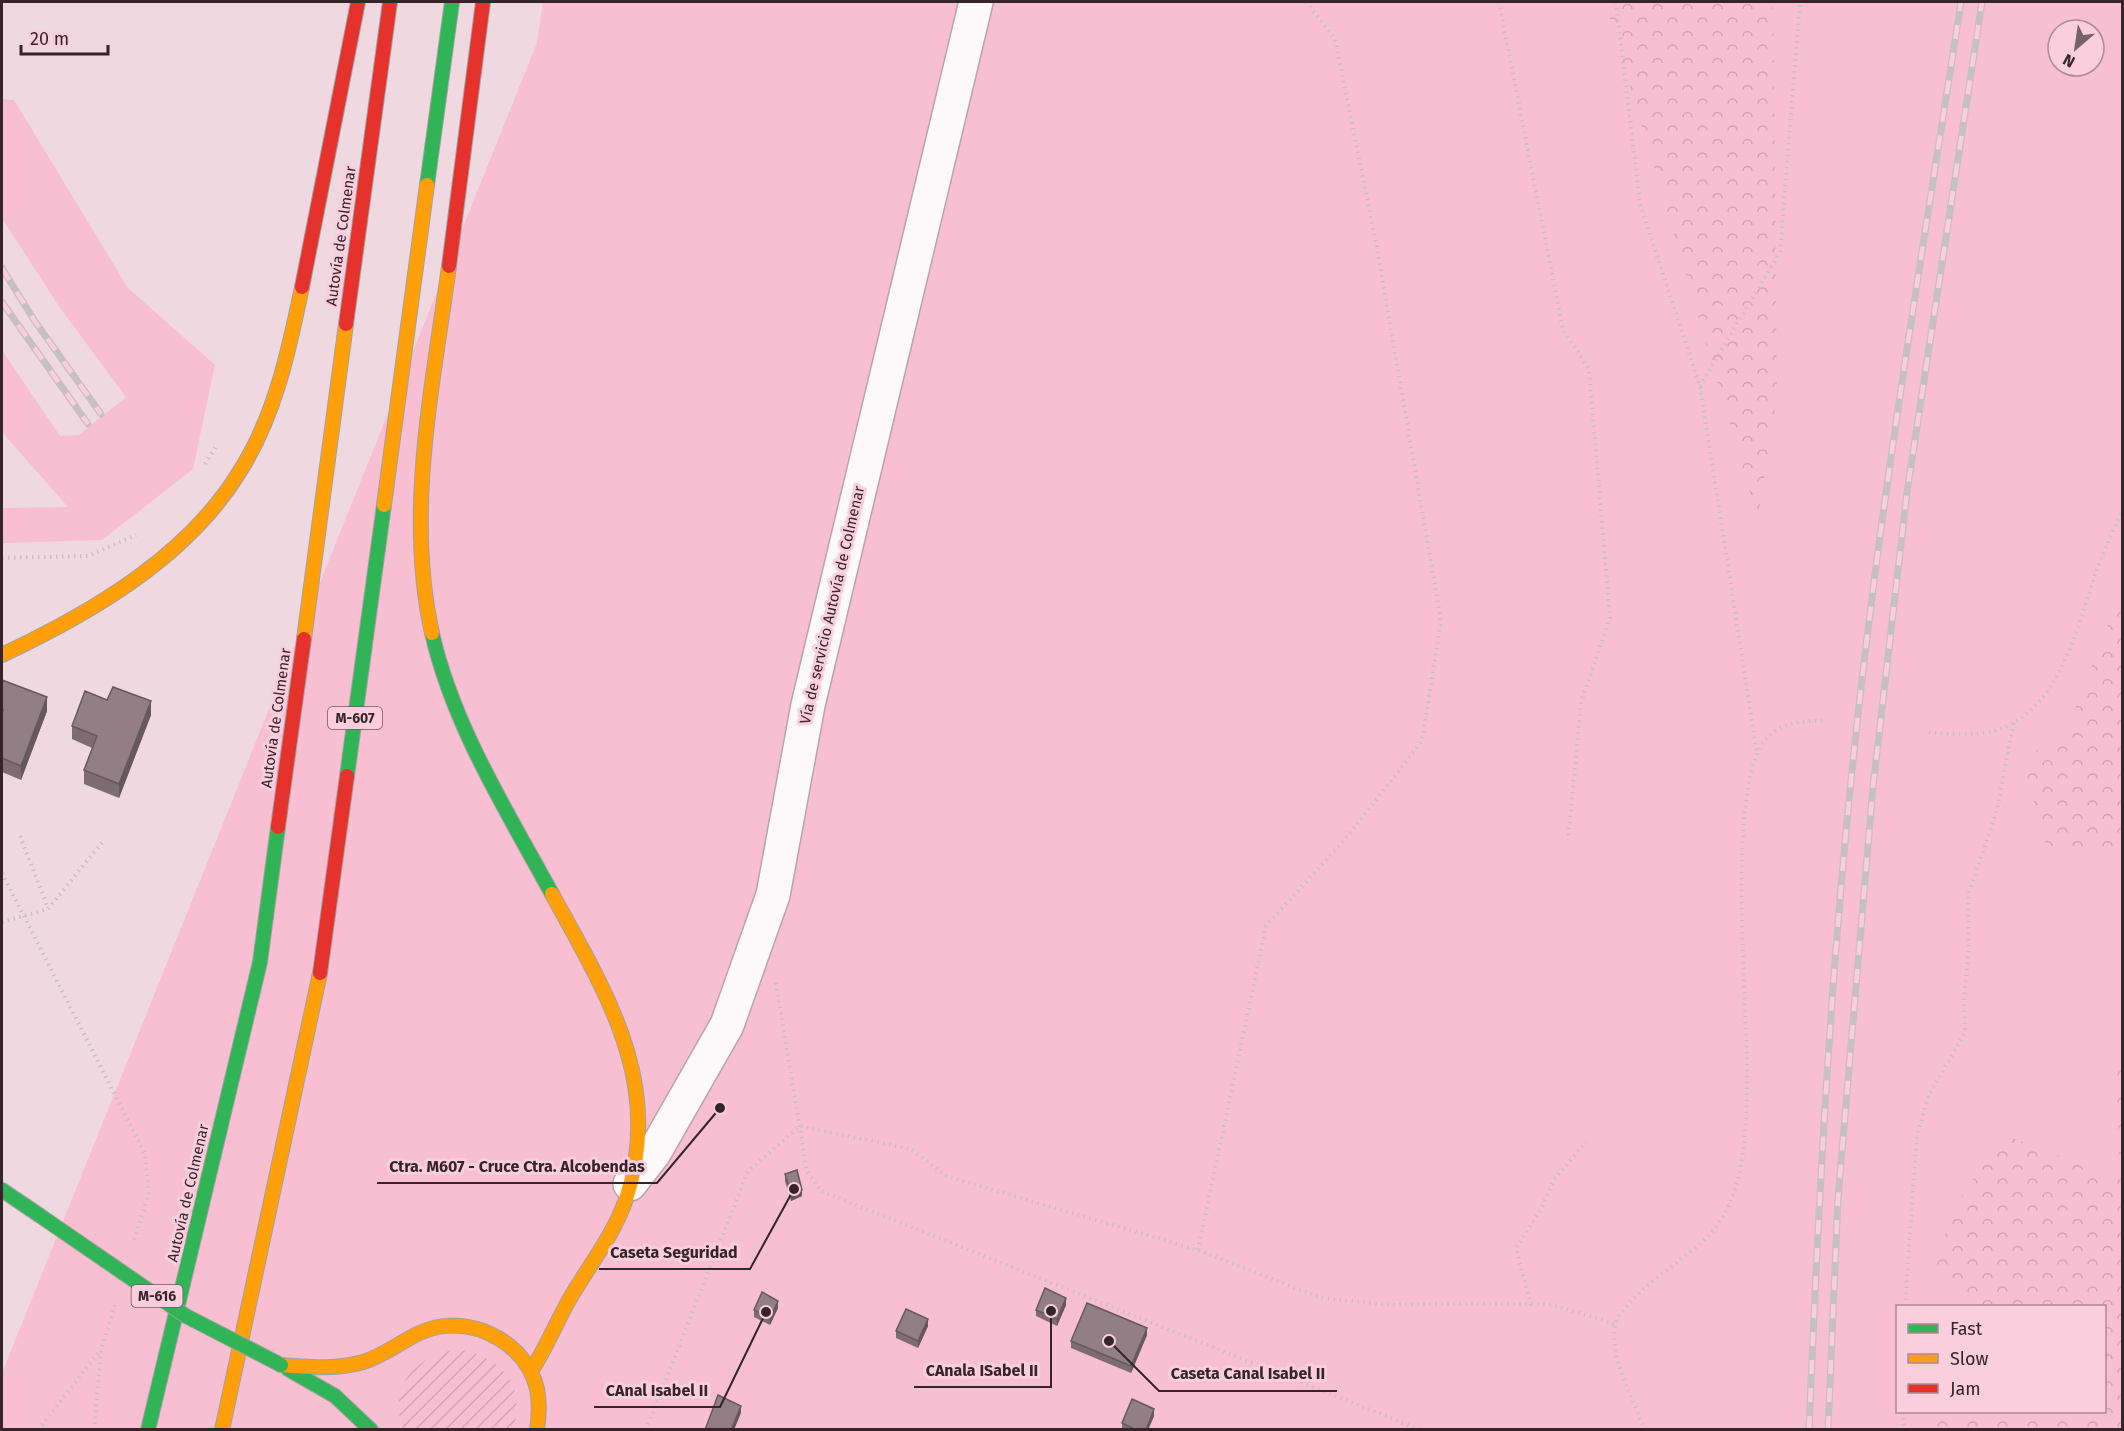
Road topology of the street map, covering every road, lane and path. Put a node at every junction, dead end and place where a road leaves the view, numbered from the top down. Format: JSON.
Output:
{"nodes":[{"id":1,"x":358,"y":2,"type":"edge"},
{"id":2,"x":390,"y":2,"type":"edge"},
{"id":3,"x":452,"y":2,"type":"edge"},
{"id":4,"x":483,"y":2,"type":"edge"},
{"id":5,"x":976,"y":2,"type":"edge"},
{"id":6,"x":1306,"y":2,"type":"edge"},
{"id":7,"x":1499,"y":2,"type":"edge"},
{"id":8,"x":1616,"y":2,"type":"edge"},
{"id":9,"x":1800,"y":2,"type":"edge"},
{"id":10,"x":1700,"y":386,"type":"junction"},
{"id":11,"x":219,"y":441,"type":"dead end"},
{"id":12,"x":202,"y":468,"type":"dead end"},
{"id":13,"x":2122,"y":513,"type":"edge"},
{"id":14,"x":138,"y":535,"type":"dead end"},
{"id":15,"x":2,"y":558,"type":"edge"},
{"id":16,"x":2,"y":655,"type":"edge"},
{"id":17,"x":1826,"y":721,"type":"dead end"},
{"id":18,"x":2014,"y":722,"type":"junction"},
{"id":19,"x":1929,"y":732,"type":"dead end"},
{"id":20,"x":1757,"y":754,"type":"junction"},
{"id":21,"x":20,"y":836,"type":"dead end"},
{"id":22,"x":104,"y":840,"type":"dead end"},
{"id":23,"x":1568,"y":840,"type":"dead end"},
{"id":24,"x":2,"y":873,"type":"edge"},
{"id":25,"x":48,"y":909,"type":"junction"},
{"id":26,"x":24,"y":917,"type":"junction"},
{"id":27,"x":2,"y":922,"type":"edge"},
{"id":28,"x":776,"y":972,"type":"dead end"},
{"id":29,"x":800,"y":1126,"type":"junction"},
{"id":30,"x":1586,"y":1142,"type":"dead end"},
{"id":31,"x":630,"y":1184,"type":"junction"},
{"id":32,"x":2,"y":1190,"type":"edge"},
{"id":33,"x":1198,"y":1250,"type":"junction"},
{"id":34,"x":130,"y":1254,"type":"dead end"},
{"id":35,"x":117,"y":1297,"type":"dead end"},
{"id":36,"x":1531,"y":1305,"type":"junction"},
{"id":37,"x":1905,"y":1305,"type":"edge"},
{"id":38,"x":1615,"y":1324,"type":"junction"},
{"id":39,"x":101,"y":1351,"type":"junction"},
{"id":40,"x":281,"y":1365,"type":"junction"},
{"id":41,"x":531,"y":1371,"type":"junction"},
{"id":42,"x":1903,"y":1413,"type":"edge"},
{"id":43,"x":38,"y":1430,"type":"edge"},
{"id":44,"x":94,"y":1430,"type":"edge"},
{"id":45,"x":148,"y":1430,"type":"edge"},
{"id":46,"x":222,"y":1430,"type":"edge"},
{"id":47,"x":371,"y":1430,"type":"edge"},
{"id":48,"x":537,"y":1430,"type":"edge"},
{"id":49,"x":646,"y":1430,"type":"edge"},
{"id":50,"x":1421,"y":1430,"type":"edge"},
{"id":51,"x":1645,"y":1430,"type":"edge"},
{"id":52,"x":1904,"y":1430,"type":"edge"}],
"edges":[{"from":1,"to":16,"type":"highway"},
{"from":2,"to":45,"type":"highway","name":"Autovía de Colmenar"},
{"from":3,"to":46,"type":"highway","number":"M-607"},
{"from":4,"to":31,"type":"highway"},
{"from":5,"to":31,"type":"street","name":"Vía de servicio Autovía de Colmenar"},
{"from":6,"to":33,"type":"path"},
{"from":7,"to":23,"type":"path"},
{"from":8,"to":10,"type":"path"},
{"from":9,"to":10,"type":"path"},
{"from":10,"to":20,"type":"path"},
{"from":11,"to":12,"type":"path"},
{"from":13,"to":18,"type":"path"},
{"from":14,"to":15,"type":"path"},
{"from":17,"to":20,"type":"path"},
{"from":18,"to":19,"type":"path"},
{"from":18,"to":37,"type":"path"},
{"from":20,"to":38,"type":"path"},
{"from":21,"to":25,"type":"path"},
{"from":22,"to":25,"type":"path"},
{"from":24,"to":26,"type":"path"},
{"from":25,"to":26,"type":"path"},
{"from":26,"to":27,"type":"path"},
{"from":26,"to":34,"type":"path"},
{"from":28,"to":29,"type":"path"},
{"from":29,"to":33,"type":"path"},
{"from":29,"to":49,"type":"path"},
{"from":29,"to":50,"type":"path"},
{"from":30,"to":36,"type":"path"},
{"from":31,"to":41,"type":"highway"},
{"from":32,"to":40,"type":"highway","number":"M-616","bridge":true},
{"from":33,"to":36,"type":"path"},
{"from":35,"to":39,"type":"path"},
{"from":36,"to":38,"type":"path"},
{"from":38,"to":51,"type":"path"},
{"from":39,"to":43,"type":"path"},
{"from":39,"to":44,"type":"path"},
{"from":40,"to":41,"type":"highway","number":"M-616"},
{"from":40,"to":47,"type":"highway","number":"M-616"},
{"from":41,"to":48,"type":"highway","number":"M-616"},
{"from":42,"to":52,"type":"path"}]}
